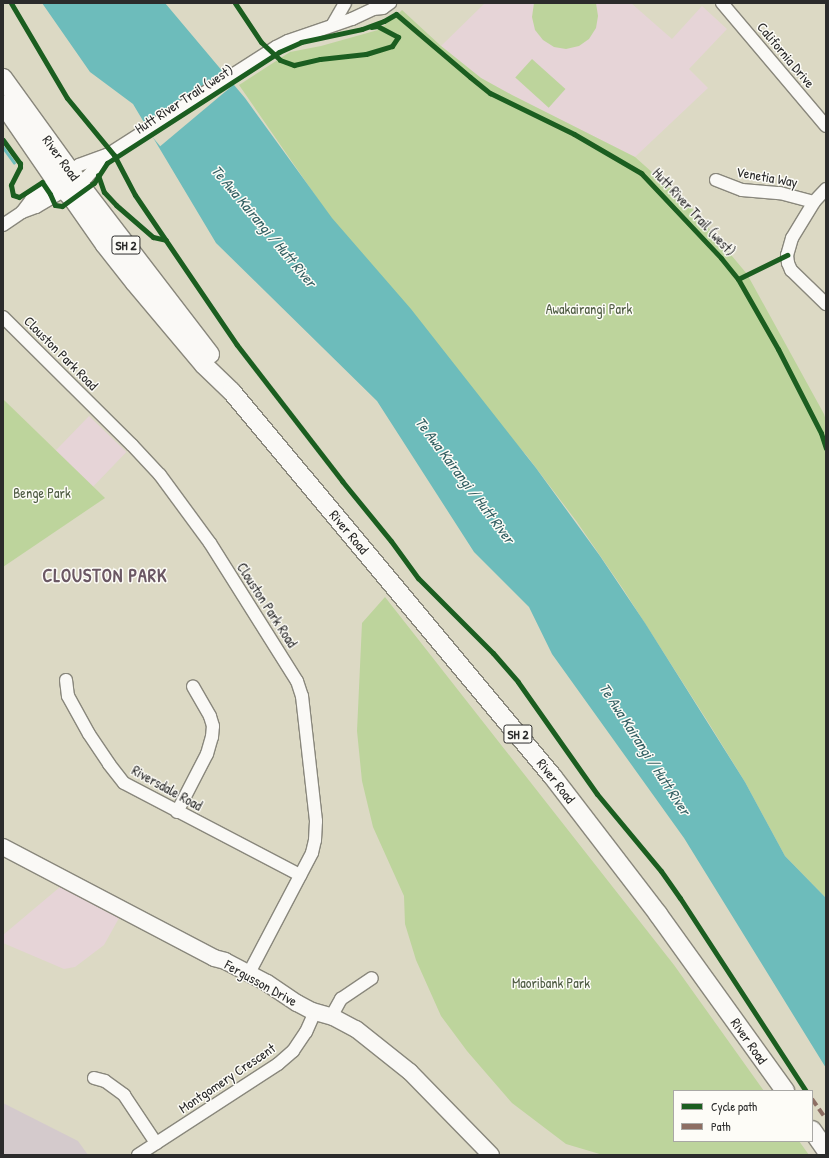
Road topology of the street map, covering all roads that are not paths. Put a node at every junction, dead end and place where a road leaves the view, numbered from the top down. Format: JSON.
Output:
{"nodes":[{"id":1,"x":345,"y":3,"type":"edge"},
{"id":2,"x":390,"y":3,"type":"edge"},
{"id":3,"x":722,"y":3,"type":"edge"},
{"id":4,"x":372,"y":5,"type":"edge"},
{"id":5,"x":333,"y":24,"type":"junction"},
{"id":6,"x":3,"y":78,"type":"edge"},
{"id":7,"x":3,"y":104,"type":"edge"},
{"id":8,"x":826,"y":126,"type":"edge"},
{"id":9,"x":716,"y":180,"type":"dead end"},
{"id":10,"x":68,"y":181,"type":"junction"},
{"id":11,"x":826,"y":189,"type":"edge"},
{"id":12,"x":814,"y":202,"type":"junction"},
{"id":13,"x":3,"y":224,"type":"edge"},
{"id":14,"x":826,"y":304,"type":"edge"},
{"id":15,"x":3,"y":318,"type":"edge"},
{"id":16,"x":66,"y":680,"type":"dead end"},
{"id":17,"x":193,"y":686,"type":"dead end"},
{"id":18,"x":177,"y":812,"type":"junction"},
{"id":19,"x":3,"y":847,"type":"edge"},
{"id":20,"x":300,"y":875,"type":"junction"},
{"id":21,"x":249,"y":973,"type":"junction"},
{"id":22,"x":372,"y":978,"type":"dead end"},
{"id":23,"x":315,"y":1012,"type":"junction"},
{"id":24,"x":331,"y":1016,"type":"junction"},
{"id":25,"x":94,"y":1078,"type":"dead end"},
{"id":26,"x":784,"y":1090,"type":"edge"},
{"id":27,"x":813,"y":1131,"type":"edge"},
{"id":28,"x":156,"y":1143,"type":"junction"},
{"id":29,"x":826,"y":1150,"type":"edge"},
{"id":30,"x":138,"y":1155,"type":"edge"},
{"id":31,"x":491,"y":1155,"type":"edge"}],
"edges":[{"from":1,"to":5,"type":"street"},
{"from":2,"to":4,"type":"street"},
{"from":3,"to":8,"type":"street","name":"California Drive"},
{"from":4,"to":5,"type":"street"},
{"from":5,"to":10,"type":"street"},
{"from":6,"to":10,"type":"highway","name":"River Road","number":"SH 2"},
{"from":7,"to":10,"type":"highway","name":"River Road","number":"SH 2"},
{"from":9,"to":12,"type":"street","name":"Venetia Way"},
{"from":10,"to":13,"type":"street"},
{"from":10,"to":26,"type":"highway","name":"River Road","number":"SH 2"},
{"from":11,"to":12,"type":"street"},
{"from":12,"to":14,"type":"street"},
{"from":15,"to":20,"type":"street","name":"Clouston Park Road"},
{"from":16,"to":18,"type":"street","name":"Riversdale Road"},
{"from":17,"to":18,"type":"street"},
{"from":18,"to":20,"type":"street","name":"Riversdale Road"},
{"from":19,"to":21,"type":"main road","name":"Fergusson Drive"},
{"from":20,"to":21,"type":"street","name":"Clouston Park Road"},
{"from":21,"to":23,"type":"main road","name":"Fergusson Drive"},
{"from":22,"to":24,"type":"street"},
{"from":23,"to":24,"type":"main road","name":"Fergusson Drive"},
{"from":23,"to":28,"type":"street","name":"Montgomery Crescent"},
{"from":24,"to":31,"type":"main road","name":"Fergusson Drive"},
{"from":25,"to":28,"type":"street"},
{"from":27,"to":29,"type":"highway"},
{"from":28,"to":30,"type":"street","name":"Montgomery Crescent"}]}
